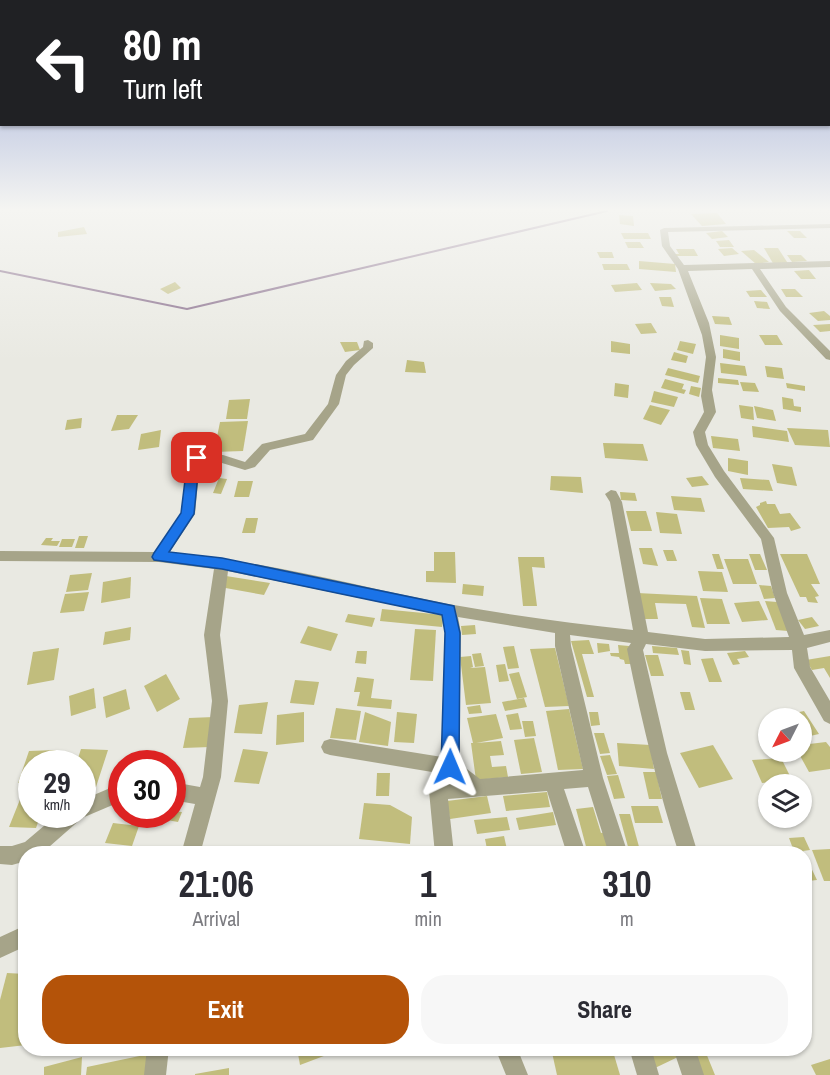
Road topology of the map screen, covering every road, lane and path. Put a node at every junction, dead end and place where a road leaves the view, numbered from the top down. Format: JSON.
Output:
{"nodes":[{"id":1,"x":676,"y":261,"type":"edge"},
{"id":2,"x":830,"y":264,"type":"edge"},
{"id":3,"x":755,"y":267,"type":"junction"},
{"id":4,"x":682,"y":268,"type":"junction"},
{"id":5,"x":368,"y":343,"type":"dead end"},
{"id":6,"x":830,"y":357,"type":"edge"},
{"id":7,"x":611,"y":494,"type":"dead end"},
{"id":8,"x":0,"y":556,"type":"edge"},
{"id":9,"x":159,"y":557,"type":"junction"},
{"id":10,"x":222,"y":564,"type":"junction"},
{"id":11,"x":449,"y":610,"type":"junction"},
{"id":12,"x":562,"y":628,"type":"junction"},
{"id":13,"x":830,"y":636,"type":"edge"},
{"id":14,"x":642,"y":638,"type":"junction"},
{"id":15,"x":799,"y":643,"type":"junction"},
{"id":16,"x":830,"y":716,"type":"edge"},
{"id":17,"x":330,"y":747,"type":"dead end"},
{"id":18,"x":450,"y":767,"type":"junction"},
{"id":19,"x":594,"y":778,"type":"junction"},
{"id":20,"x":553,"y":782,"type":"junction"},
{"id":21,"x":476,"y":787,"type":"junction"},
{"id":22,"x":438,"y":791,"type":"junction"},
{"id":23,"x":186,"y":793,"type":"edge"},
{"id":24,"x":206,"y":797,"type":"junction"},
{"id":25,"x":58,"y":828,"type":"edge"},
{"id":26,"x":38,"y":846,"type":"edge"},
{"id":27,"x":192,"y":846,"type":"edge"},
{"id":28,"x":444,"y":846,"type":"edge"},
{"id":29,"x":574,"y":846,"type":"edge"},
{"id":30,"x":616,"y":846,"type":"edge"},
{"id":31,"x":686,"y":846,"type":"edge"},
{"id":32,"x":18,"y":853,"type":"edge"},
{"id":33,"x":0,"y":855,"type":"edge"},
{"id":34,"x":18,"y":939,"type":"edge"},
{"id":35,"x":0,"y":948,"type":"edge"},
{"id":36,"x":157,"y":1056,"type":"edge"},
{"id":37,"x":509,"y":1056,"type":"edge"},
{"id":38,"x":642,"y":1056,"type":"edge"},
{"id":39,"x":687,"y":1056,"type":"edge"},
{"id":40,"x":155,"y":1075,"type":"edge"},
{"id":41,"x":517,"y":1075,"type":"edge"},
{"id":42,"x":648,"y":1075,"type":"edge"},
{"id":43,"x":693,"y":1075,"type":"edge"}],
"edges":[{"from":1,"to":4,"type":"street"},
{"from":2,"to":3,"type":"street"},
{"from":3,"to":4,"type":"street"},
{"from":3,"to":6,"type":"street"},
{"from":4,"to":15,"type":"street"},
{"from":5,"to":9,"type":"street"},
{"from":7,"to":14,"type":"street"},
{"from":8,"to":9,"type":"street"},
{"from":9,"to":10,"type":"street"},
{"from":10,"to":11,"type":"street"},
{"from":10,"to":24,"type":"street"},
{"from":11,"to":12,"type":"street"},
{"from":11,"to":18,"type":"street"},
{"from":12,"to":14,"type":"street"},
{"from":12,"to":19,"type":"street"},
{"from":13,"to":15,"type":"street"},
{"from":14,"to":15,"type":"street"},
{"from":14,"to":31,"type":"street"},
{"from":15,"to":16,"type":"street"},
{"from":17,"to":18,"type":"street"},
{"from":18,"to":21,"type":"street"},
{"from":18,"to":22,"type":"street"},
{"from":19,"to":20,"type":"street"},
{"from":19,"to":30,"type":"street"},
{"from":20,"to":21,"type":"street"},
{"from":20,"to":29,"type":"street"},
{"from":21,"to":22,"type":"street"},
{"from":22,"to":28,"type":"street"},
{"from":23,"to":24,"type":"street"},
{"from":24,"to":27,"type":"street"},
{"from":25,"to":26,"type":"street"},
{"from":32,"to":33,"type":"street"},
{"from":34,"to":35,"type":"street"},
{"from":36,"to":40,"type":"street"},
{"from":37,"to":41,"type":"street"},
{"from":38,"to":42,"type":"street"},
{"from":39,"to":43,"type":"street"}]}
